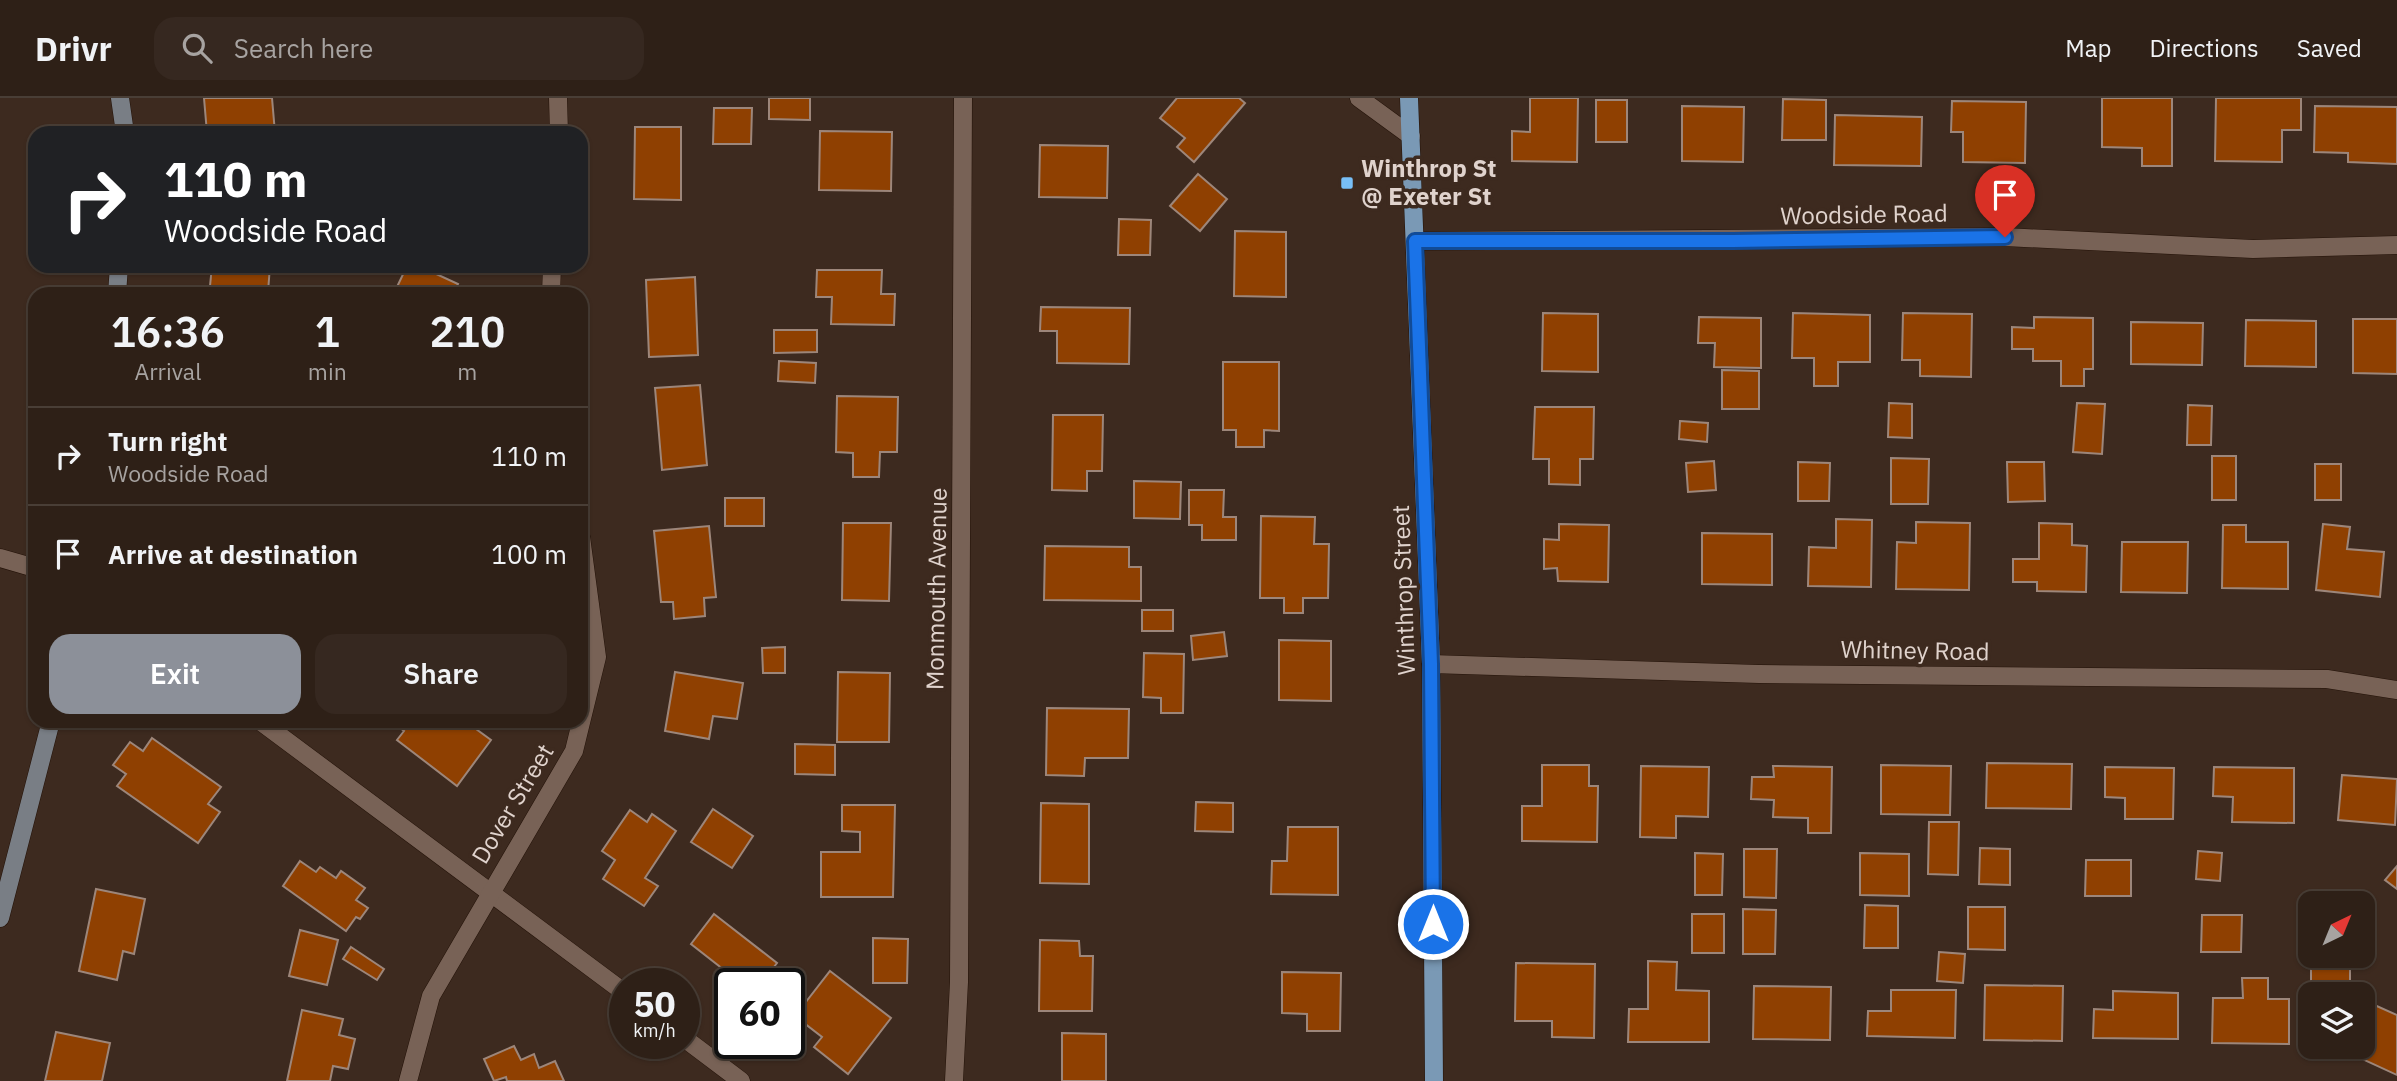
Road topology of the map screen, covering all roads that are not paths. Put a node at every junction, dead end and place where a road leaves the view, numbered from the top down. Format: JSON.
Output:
{"nodes":[{"id":1,"x":120,"y":98,"type":"edge"},
{"id":2,"x":558,"y":98,"type":"edge"},
{"id":3,"x":963,"y":98,"type":"edge"},
{"id":4,"x":1359,"y":98,"type":"edge"},
{"id":5,"x":1409,"y":98,"type":"edge"},
{"id":6,"x":124,"y":126,"type":"edge"},
{"id":7,"x":559,"y":126,"type":"edge"},
{"id":8,"x":1410,"y":136,"type":"junction"},
{"id":9,"x":1415,"y":241,"type":"junction"},
{"id":10,"x":2397,"y":246,"type":"edge"},
{"id":11,"x":0,"y":558,"type":"edge"},
{"id":12,"x":28,"y":566,"type":"edge"},
{"id":13,"x":588,"y":590,"type":"edge"},
{"id":14,"x":1431,"y":664,"type":"junction"},
{"id":15,"x":2397,"y":690,"type":"edge"},
{"id":16,"x":588,"y":694,"type":"edge"},
{"id":17,"x":49,"y":728,"type":"edge"},
{"id":18,"x":270,"y":728,"type":"edge"},
{"id":19,"x":580,"y":728,"type":"edge"},
{"id":20,"x":490,"y":890,"type":"junction"},
{"id":21,"x":0,"y":918,"type":"edge"},
{"id":22,"x":609,"y":981,"type":"edge"},
{"id":23,"x":700,"y":1050,"type":"edge"},
{"id":24,"x":408,"y":1081,"type":"edge"},
{"id":25,"x":741,"y":1081,"type":"edge"},
{"id":26,"x":954,"y":1081,"type":"edge"},
{"id":27,"x":1434,"y":1081,"type":"edge"}],
"edges":[{"from":1,"to":6,"type":"street"},
{"from":2,"to":7,"type":"street"},
{"from":3,"to":26,"type":"street","name":"Monmouth Avenue"},
{"from":4,"to":8,"type":"street"},
{"from":5,"to":8,"type":"main road","name":"Winthrop Street"},
{"from":8,"to":9,"type":"main road","name":"Winthrop Street"},
{"from":9,"to":10,"type":"street","name":"Woodside Road"},
{"from":9,"to":14,"type":"main road","name":"Winthrop Street"},
{"from":11,"to":12,"type":"street"},
{"from":13,"to":16,"type":"street","name":"Dover Street"},
{"from":14,"to":15,"type":"street","name":"Whitney Road"},
{"from":14,"to":27,"type":"main road","name":"Winthrop Street"},
{"from":17,"to":21,"type":"street"},
{"from":18,"to":20,"type":"street"},
{"from":19,"to":20,"type":"street","name":"Dover Street"},
{"from":20,"to":22,"type":"street"},
{"from":20,"to":24,"type":"street","name":"Dover Street"},
{"from":23,"to":25,"type":"street"}]}
